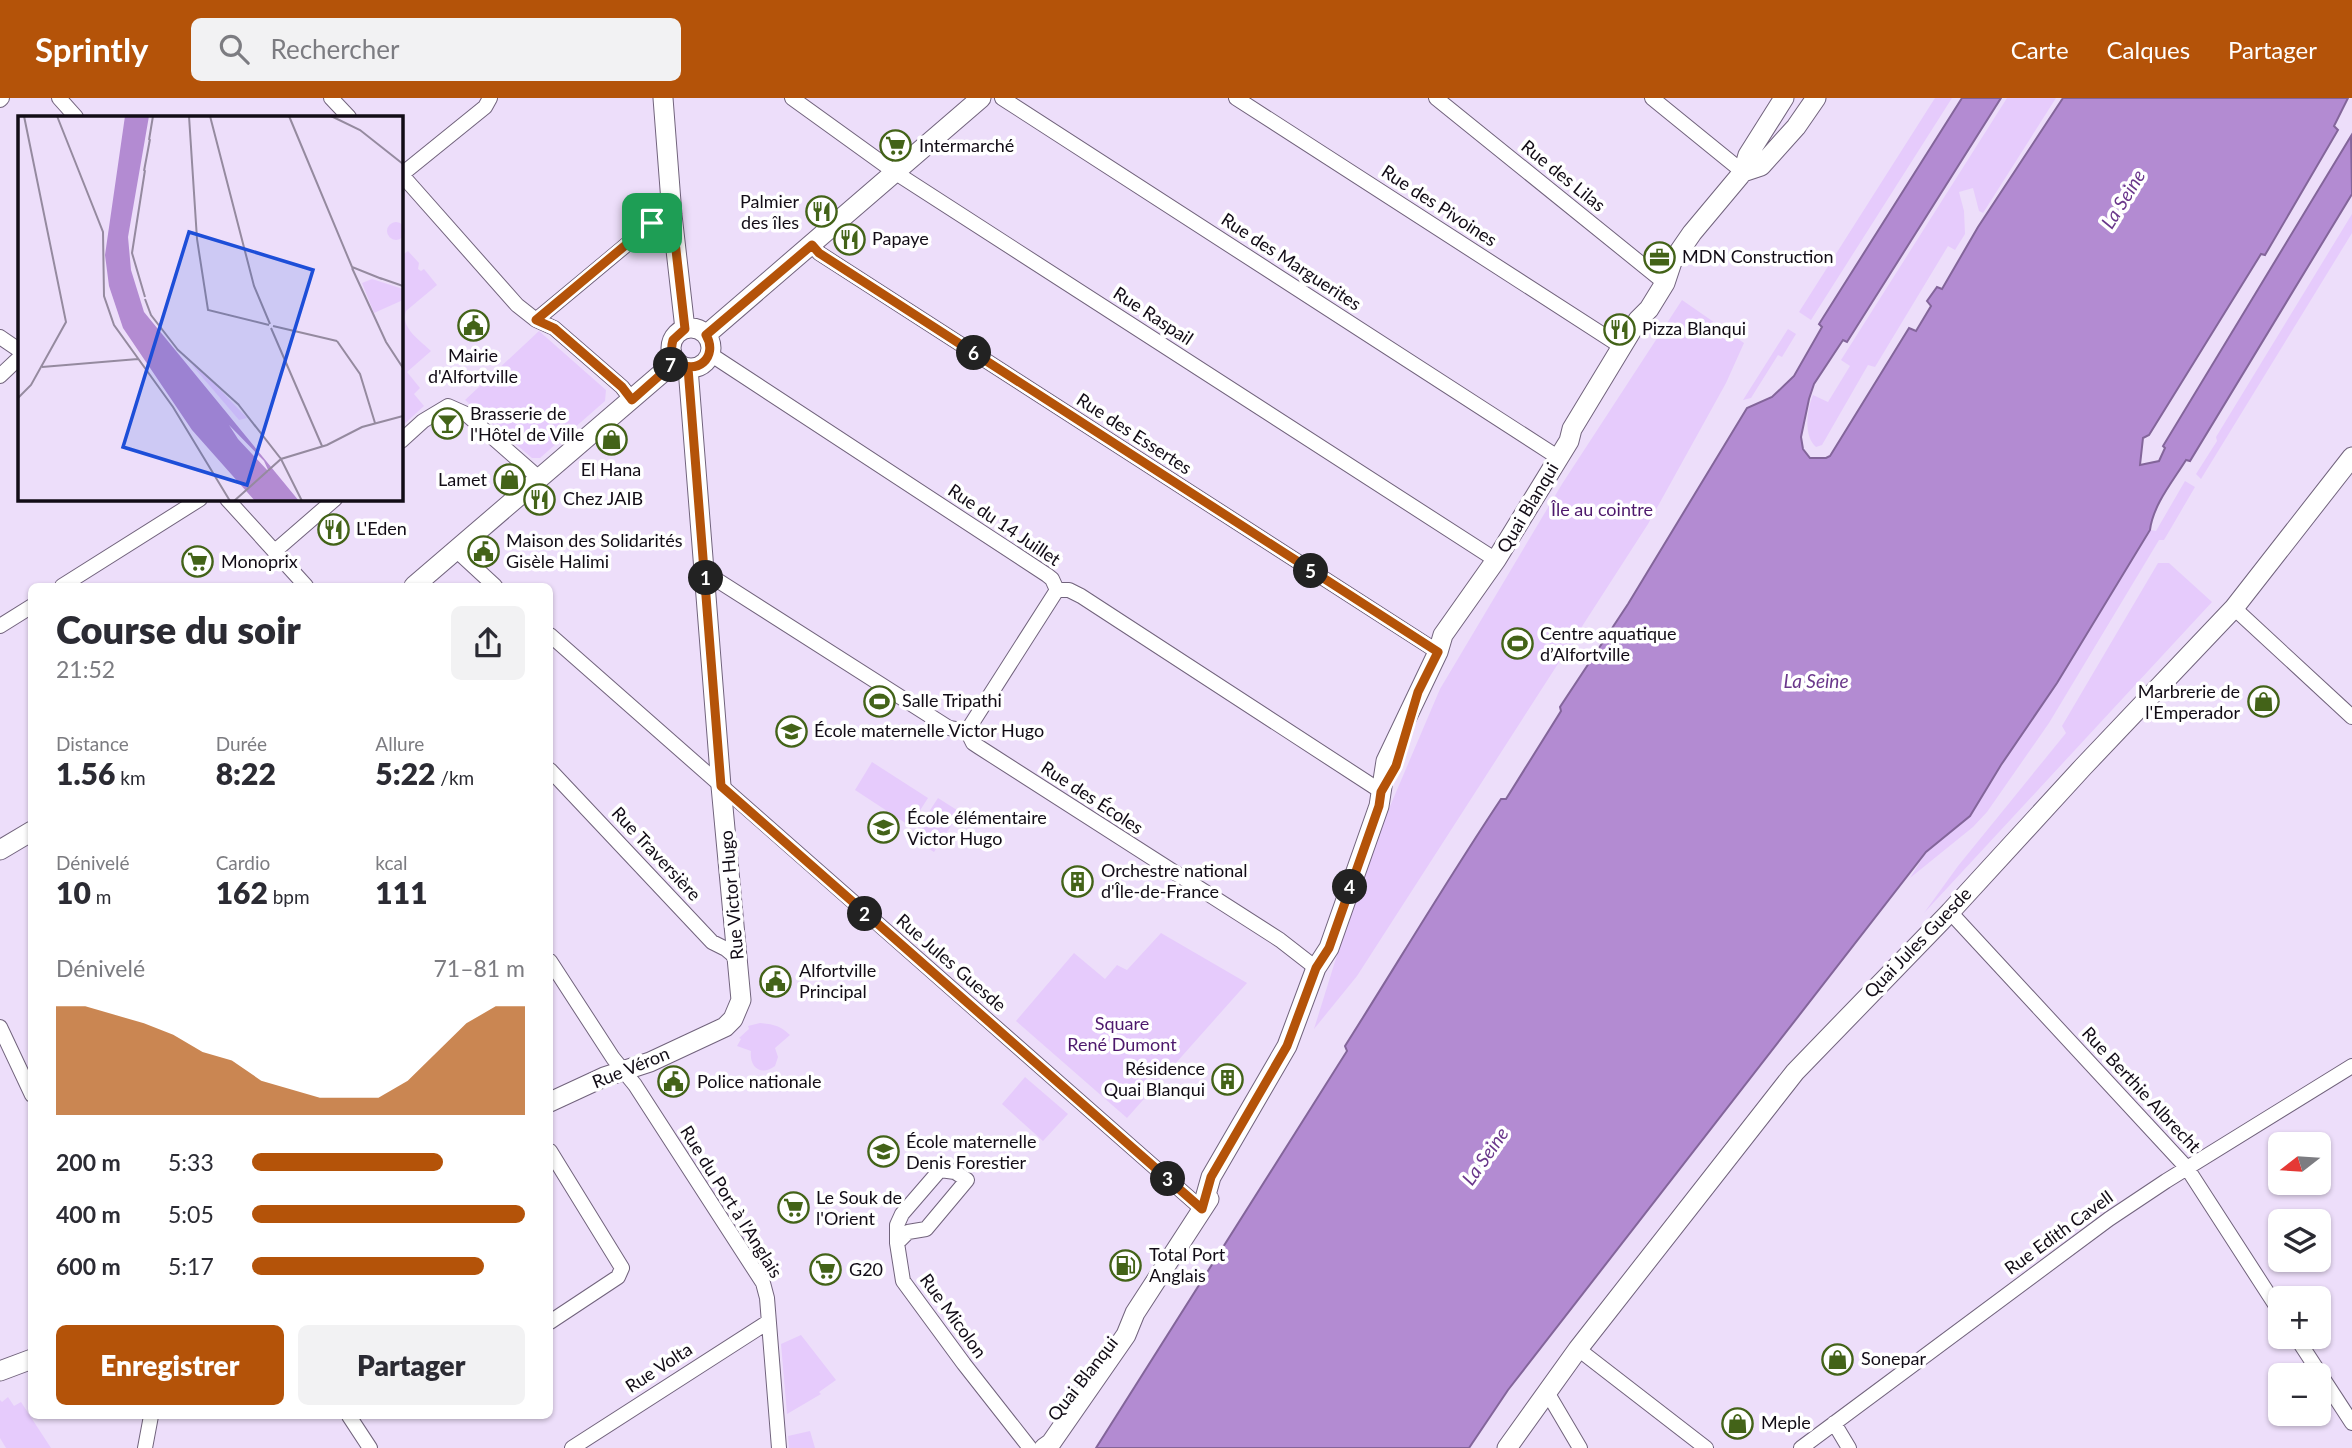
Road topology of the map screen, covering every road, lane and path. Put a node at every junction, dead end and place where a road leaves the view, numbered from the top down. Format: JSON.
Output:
{"nodes":[{"id":1,"x":59,"y":98,"type":"edge"},
{"id":2,"x":331,"y":98,"type":"edge"},
{"id":3,"x":490,"y":98,"type":"edge"},
{"id":4,"x":663,"y":98,"type":"edge"},
{"id":5,"x":792,"y":98,"type":"edge"},
{"id":6,"x":981,"y":98,"type":"edge"},
{"id":7,"x":1002,"y":98,"type":"edge"},
{"id":8,"x":1236,"y":98,"type":"edge"},
{"id":9,"x":1436,"y":98,"type":"edge"},
{"id":10,"x":1653,"y":98,"type":"edge"},
{"id":11,"x":1784,"y":98,"type":"edge"},
{"id":12,"x":1816,"y":98,"type":"edge"},
{"id":13,"x":75,"y":116,"type":"edge"},
{"id":14,"x":348,"y":116,"type":"edge"},
{"id":15,"x":1743,"y":172,"type":"junction"},
{"id":16,"x":402,"y":173,"type":"edge"},
{"id":17,"x":896,"y":173,"type":"junction"},
{"id":18,"x":402,"y":175,"type":"edge"},
{"id":19,"x":672,"y":215,"type":"junction"},
{"id":20,"x":812,"y":245,"type":"junction"},
{"id":21,"x":1665,"y":283,"type":"junction"},
{"id":22,"x":1649,"y":309,"type":"junction"},
{"id":23,"x":536,"y":320,"type":"junction"},
{"id":24,"x":685,"y":329,"type":"junction"},
{"id":25,"x":0,"y":337,"type":"edge"},
{"id":26,"x":708,"y":345,"type":"junction"},
{"id":27,"x":1622,"y":346,"type":"junction"},
{"id":28,"x":18,"y":349,"type":"edge"},
{"id":29,"x":18,"y":359,"type":"edge"},
{"id":30,"x":682,"y":365,"type":"junction"},
{"id":31,"x":0,"y":376,"type":"edge"},
{"id":32,"x":632,"y":400,"type":"junction"},
{"id":33,"x":402,"y":440,"type":"edge"},
{"id":34,"x":1564,"y":449,"type":"junction"},
{"id":35,"x":2352,"y":457,"type":"edge"},
{"id":36,"x":539,"y":478,"type":"junction"},
{"id":37,"x":198,"y":500,"type":"edge"},
{"id":38,"x":228,"y":500,"type":"edge"},
{"id":39,"x":334,"y":500,"type":"edge"},
{"id":40,"x":456,"y":550,"type":"junction"},
{"id":41,"x":275,"y":551,"type":"junction"},
{"id":42,"x":1492,"y":567,"type":"junction"},
{"id":43,"x":706,"y":573,"type":"junction"},
{"id":44,"x":67,"y":583,"type":"edge"},
{"id":45,"x":303,"y":583,"type":"edge"},
{"id":46,"x":418,"y":583,"type":"edge"},
{"id":47,"x":492,"y":583,"type":"edge"},
{"id":48,"x":1057,"y":590,"type":"junction"},
{"id":49,"x":28,"y":608,"type":"edge"},
{"id":50,"x":2234,"y":608,"type":"junction"},
{"id":51,"x":0,"y":626,"type":"edge"},
{"id":52,"x":553,"y":638,"type":"edge"},
{"id":53,"x":1438,"y":652,"type":"junction"},
{"id":54,"x":2352,"y":717,"type":"edge"},
{"id":55,"x":967,"y":731,"type":"junction"},
{"id":56,"x":553,"y":773,"type":"edge"},
{"id":57,"x":721,"y":786,"type":"junction"},
{"id":58,"x":1381,"y":792,"type":"junction"},
{"id":59,"x":28,"y":833,"type":"edge"},
{"id":60,"x":0,"y":850,"type":"edge"},
{"id":61,"x":1950,"y":912,"type":"junction"},
{"id":62,"x":738,"y":959,"type":"junction"},
{"id":63,"x":553,"y":966,"type":"edge"},
{"id":64,"x":1316,"y":968,"type":"junction"},
{"id":65,"x":0,"y":1027,"type":"edge"},
{"id":66,"x":713,"y":1033,"type":"joint"},
{"id":67,"x":2352,"y":1066,"type":"edge"},
{"id":68,"x":624,"y":1071,"type":"junction"},
{"id":69,"x":28,"y":1086,"type":"edge"},
{"id":70,"x":553,"y":1101,"type":"edge"},
{"id":71,"x":553,"y":1156,"type":"edge"},
{"id":72,"x":2187,"y":1168,"type":"junction"},
{"id":73,"x":1202,"y":1209,"type":"junction"},
{"id":74,"x":897,"y":1243,"type":"junction"},
{"id":75,"x":2268,"y":1293,"type":"edge"},
{"id":76,"x":1135,"y":1313,"type":"junction"},
{"id":77,"x":553,"y":1320,"type":"edge"},
{"id":78,"x":768,"y":1322,"type":"junction"},
{"id":79,"x":1578,"y":1349,"type":"junction"},
{"id":80,"x":2304,"y":1349,"type":"edge"},
{"id":81,"x":28,"y":1360,"type":"edge"},
{"id":82,"x":0,"y":1371,"type":"edge"},
{"id":83,"x":1547,"y":1392,"type":"junction"},
{"id":84,"x":150,"y":1419,"type":"edge"},
{"id":85,"x":351,"y":1419,"type":"edge"},
{"id":86,"x":1834,"y":1423,"type":"junction"},
{"id":87,"x":2352,"y":1423,"type":"edge"},
{"id":88,"x":145,"y":1448,"type":"edge"},
{"id":89,"x":370,"y":1448,"type":"edge"},
{"id":90,"x":572,"y":1448,"type":"edge"},
{"id":91,"x":779,"y":1448,"type":"edge"},
{"id":92,"x":1030,"y":1448,"type":"edge"},
{"id":93,"x":1036,"y":1448,"type":"edge"},
{"id":94,"x":1044,"y":1448,"type":"edge"},
{"id":95,"x":1507,"y":1448,"type":"edge"},
{"id":96,"x":1580,"y":1448,"type":"edge"},
{"id":97,"x":1706,"y":1448,"type":"edge"},
{"id":98,"x":1801,"y":1448,"type":"edge"},
{"id":99,"x":1849,"y":1448,"type":"edge"}],
"edges":[{"from":1,"to":13,"type":"street"},
{"from":2,"to":14,"type":"street"},
{"from":3,"to":16,"type":"street"},
{"from":4,"to":19,"type":"main road"},
{"from":5,"to":17,"type":"street","name":"Rue Raspail"},
{"from":6,"to":17,"type":"main road"},
{"from":7,"to":34,"type":"street","name":"Rue des Marguerites"},
{"from":8,"to":27,"type":"street","name":"Rue des Pivoines"},
{"from":9,"to":21,"type":"street","name":"Rue des Lilas"},
{"from":10,"to":15,"type":"street"},
{"from":11,"to":15,"type":"main road","name":"Quai Blanqui"},
{"from":12,"to":15,"type":"main road","name":"Quai Blanqui"},
{"from":15,"to":21,"type":"main road","name":"Quai Blanqui"},
{"from":17,"to":20,"type":"main road"},
{"from":17,"to":42,"type":"street","name":"Rue Raspail"},
{"from":18,"to":23,"type":"street"},
{"from":19,"to":23,"type":"street"},
{"from":19,"to":24,"type":"main road"},
{"from":20,"to":26,"type":"main road"},
{"from":20,"to":53,"type":"street","name":"Rue des Essertes"},
{"from":21,"to":22,"type":"main road","name":"Quai Blanqui"},
{"from":22,"to":27,"type":"main road","name":"Quai Blanqui"},
{"from":22,"to":34,"type":"main road","name":"Quai Blanqui"},
{"from":23,"to":32,"type":"street"},
{"from":24,"to":26,"type":"main road"},
{"from":24,"to":30,"type":"main road"},
{"from":25,"to":28,"type":"street"},
{"from":26,"to":30,"type":"main road"},
{"from":26,"to":48,"type":"street","name":"Rue du 14 Juillet"},
{"from":27,"to":34,"type":"main road","name":"Quai Blanqui"},
{"from":29,"to":31,"type":"street"},
{"from":30,"to":32,"type":"main road"},
{"from":30,"to":43,"type":"main road","name":"Rue Victor Hugo"},
{"from":32,"to":36,"type":"main road"},
{"from":33,"to":36,"type":"street"},
{"from":34,"to":42,"type":"main road","name":"Quai Blanqui"},
{"from":35,"to":50,"type":"main road","name":"Quai Jules Guesde"},
{"from":36,"to":40,"type":"main road"},
{"from":37,"to":44,"type":"street"},
{"from":38,"to":41,"type":"street"},
{"from":39,"to":41,"type":"street"},
{"from":40,"to":46,"type":"main road"},
{"from":40,"to":47,"type":"street"},
{"from":41,"to":45,"type":"street"},
{"from":42,"to":53,"type":"main road","name":"Quai Blanqui"},
{"from":43,"to":55,"type":"street","name":"Rue des Écoles"},
{"from":43,"to":57,"type":"main road","name":"Rue Victor Hugo"},
{"from":48,"to":55,"type":"street"},
{"from":48,"to":58,"type":"street","name":"Rue du 14 Juillet"},
{"from":49,"to":51,"type":"street"},
{"from":50,"to":54,"type":"street"},
{"from":50,"to":61,"type":"main road","name":"Quai Jules Guesde"},
{"from":52,"to":57,"type":"street","name":"Rue Jules Guesde"},
{"from":53,"to":58,"type":"main road","name":"Quai Blanqui"},
{"from":55,"to":64,"type":"street","name":"Rue des Écoles"},
{"from":56,"to":62,"type":"street","name":"Rue Traversière"},
{"from":57,"to":62,"type":"main road","name":"Rue Victor Hugo"},
{"from":57,"to":73,"type":"street","name":"Rue Jules Guesde"},
{"from":58,"to":64,"type":"main road","name":"Quai Blanqui"},
{"from":59,"to":60,"type":"main road"},
{"from":61,"to":72,"type":"street","name":"Rue Berthie Albrecht"},
{"from":61,"to":79,"type":"main road","name":"Quai Jules Guesde"},
{"from":62,"to":66,"type":"main road","name":"Rue Victor Hugo"},
{"from":63,"to":68,"type":"street","name":"Rue du Port à l'Anglais"},
{"from":64,"to":73,"type":"main road","name":"Quai Blanqui"},
{"from":65,"to":69,"type":"street"},
{"from":66,"to":68,"type":"main road","name":"Rue Véron"},
{"from":67,"to":72,"type":"street","name":"Rue Edith Cavell"},
{"from":68,"to":70,"type":"main road","name":"Rue Véron"},
{"from":68,"to":78,"type":"street","name":"Rue du Port à l'Anglais"},
{"from":71,"to":77,"type":"street"},
{"from":72,"to":75,"type":"street","name":"Rue Berthie Albrecht"},
{"from":72,"to":86,"type":"street","name":"Rue Edith Cavell"},
{"from":73,"to":76,"type":"main road","name":"Quai Blanqui"},
{"from":74,"to":74,"type":"street"},
{"from":74,"to":92,"type":"street","name":"Rue Micolon"},
{"from":76,"to":93,"type":"main road","name":"Quai Blanqui"},
{"from":76,"to":94,"type":"main road","name":"Quai Blanqui"},
{"from":78,"to":90,"type":"street","name":"Rue Volta"},
{"from":78,"to":91,"type":"street","name":"Rue du Port à l'Anglais"},
{"from":79,"to":83,"type":"main road","name":"Quai Jules Guesde"},
{"from":79,"to":97,"type":"street"},
{"from":80,"to":87,"type":"street"},
{"from":81,"to":82,"type":"main road"},
{"from":83,"to":95,"type":"main road","name":"Quai Jules Guesde"},
{"from":83,"to":96,"type":"street"},
{"from":84,"to":88,"type":"street"},
{"from":85,"to":89,"type":"street"},
{"from":86,"to":98,"type":"street","name":"Rue Edith Cavell"},
{"from":86,"to":99,"type":"street"}]}
